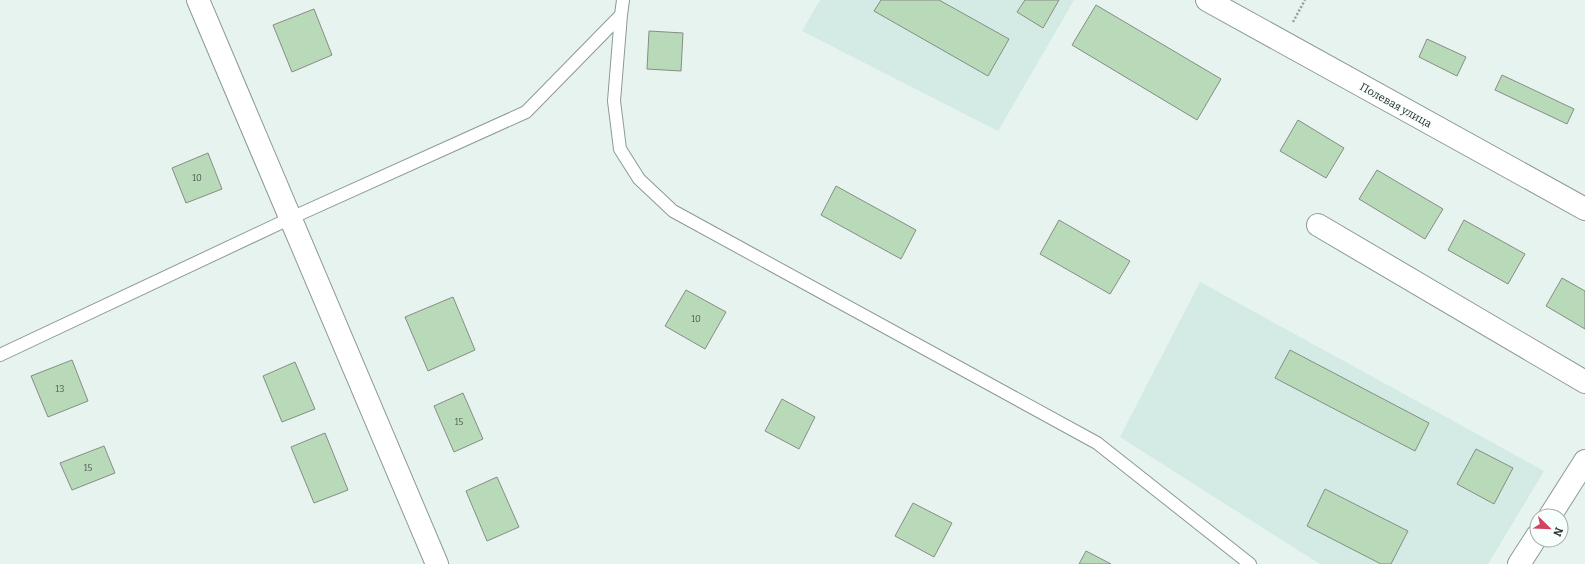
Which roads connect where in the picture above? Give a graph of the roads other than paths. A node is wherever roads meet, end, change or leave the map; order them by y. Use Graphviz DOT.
graph roads {
  1 [pos="198,0"];
  2 [pos="623,0"];
  3 [pos="1207,0"];
  4 [pos="621,15"];
  5 [pos="1585,209"];
  6 [pos="291,218"];
  7 [pos="1318,225"];
  8 [pos="0,355"];
  9 [pos="1585,382"];
  10 [pos="1585,461"];
  11 [pos="1555,508"];
  12 [pos="1529,548"];
  13 [pos="437,564"];
  14 [pos="1250,564"];
  15 [pos="1519,564"];
  1 -- 6 [label="street"];
  2 -- 4 [label="lane"];
  3 -- 5 [label="street, Полевая улица"];
  4 -- 6 [label="lane"];
  4 -- 14 [label="lane"];
  6 -- 8 [label="lane"];
  6 -- 13 [label="street"];
  7 -- 9 [label="street"];
  10 -- 11 [label="street"];
  12 -- 15 [label="street"];
}
